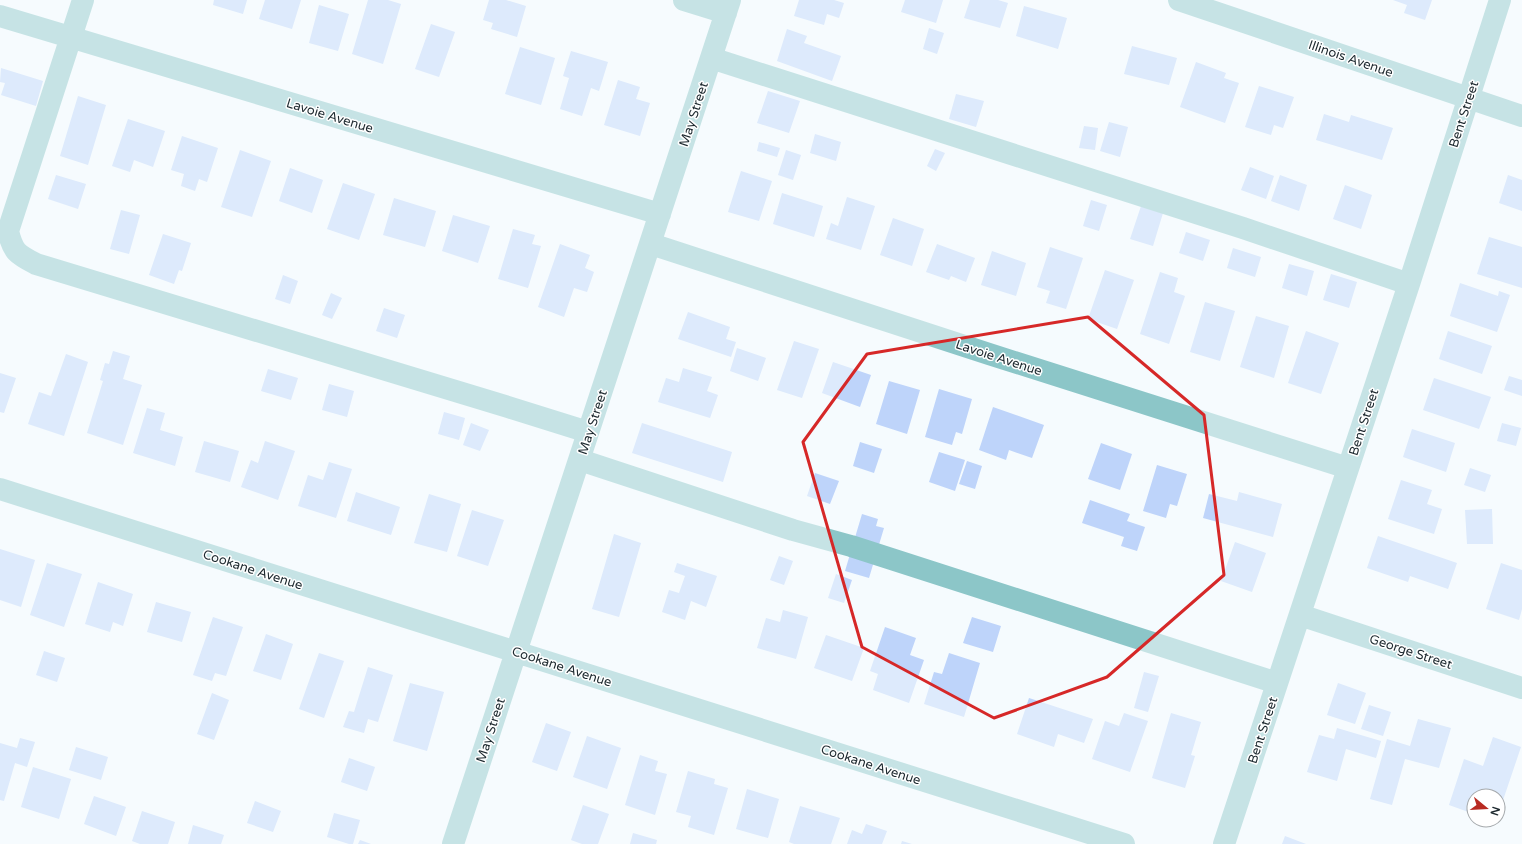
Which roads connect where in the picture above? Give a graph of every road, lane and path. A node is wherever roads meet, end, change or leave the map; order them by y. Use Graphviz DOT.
graph roads {
  1 [pos="83,0"];
  2 [pos="684,0"];
  3 [pos="1179,0"];
  4 [pos="1500,0"];
  5 [pos="728,6"];
  6 [pos="0,16"];
  7 [pos="71,37"];
  8 [pos="711,58"];
  9 [pos="1469,98"];
  10 [pos="1522,116"];
  11 [pos="660,214"];
  12 [pos="650,244"];
  13 [pos="1409,284"];
  14 [pos="588,432"];
  15 [pos="580,460"];
  16 [pos="1348,468"];
  17 [pos="0,489"];
  18 [pos="1300,615"];
  19 [pos="515,651"];
  20 [pos="1277,683"];
  21 [pos="1522,688"];
  22 [pos="453,844"];
  23 [pos="1124,844"];
  24 [pos="1224,844"];
  1 -- 7 [label="street"];
  2 -- 5 [label="street"];
  3 -- 9 [label="street, Illinois Avenue"];
  4 -- 9 [label="street, Bent Street"];
  5 -- 8 [label="street, May Street"];
  6 -- 7 [label="street, Lavoie Avenue"];
  7 -- 11 [label="street, Lavoie Avenue"];
  7 -- 14 [label="street"];
  8 -- 11 [label="street, May Street"];
  8 -- 13 [label="street"];
  9 -- 10 [label="street, Illinois Avenue"];
  9 -- 13 [label="street, Bent Street"];
  11 -- 12 [label="street, May Street"];
  12 -- 14 [label="street, May Street"];
  12 -- 16 [label="street, Lavoie Avenue"];
  13 -- 16 [label="street, Bent Street"];
  14 -- 15 [label="street, May Street"];
  15 -- 19 [label="street, May Street"];
  15 -- 20 [label="street"];
  16 -- 18 [label="street, Bent Street"];
  17 -- 19 [label="street, Cookane Avenue"];
  18 -- 20 [label="street, Bent Street"];
  18 -- 21 [label="street, George Street"];
  19 -- 22 [label="street, May Street"];
  19 -- 23 [label="street, Cookane Avenue"];
  20 -- 24 [label="street, Bent Street"];
}
